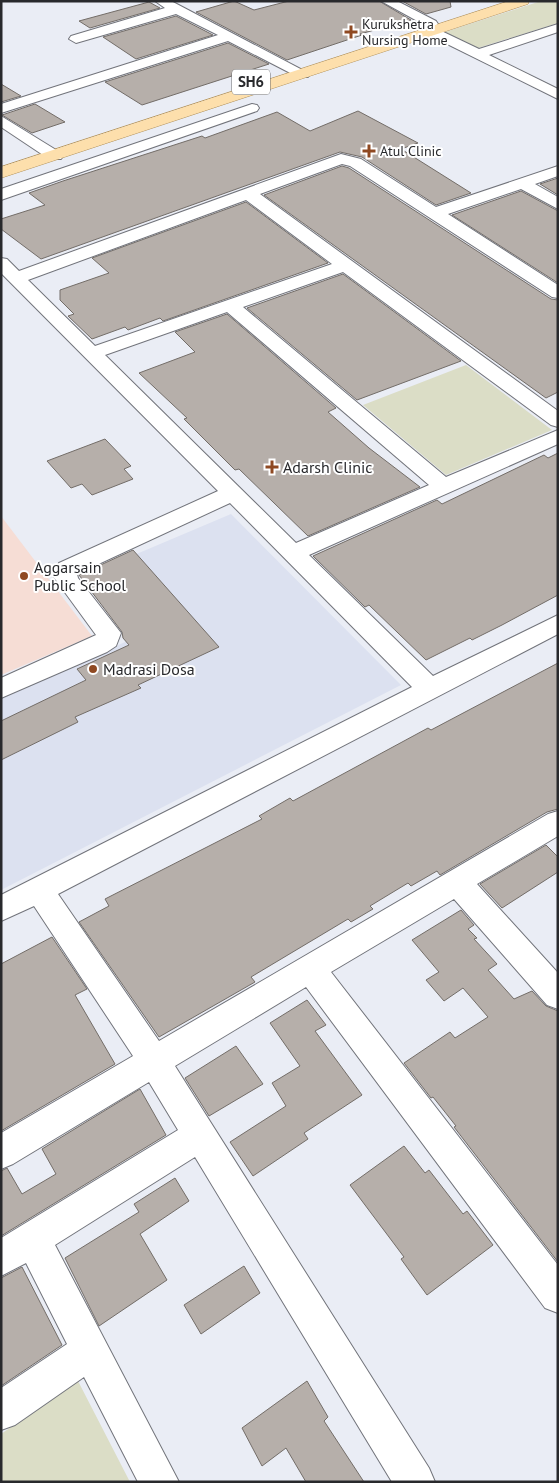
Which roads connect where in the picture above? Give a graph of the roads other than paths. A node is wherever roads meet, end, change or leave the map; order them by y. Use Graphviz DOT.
graph roads {
  1 [pos="161,1"];
  2 [pos="387,1"];
  3 [pos="500,1"];
  4 [pos="523,1"];
  5 [pos="177,9"];
  6 [pos="432,28"];
  7 [pos="558,28"];
  8 [pos="230,36"];
  9 [pos="76,39"];
  10 [pos="478,54"];
  11 [pos="298,71"];
  12 [pos="549,76"];
  13 [pos="532,82"];
  14 [pos="558,95"];
  15 [pos="252,108"];
  16 [pos="1,109"];
  17 [pos="1,120"];
  18 [pos="51,153"];
  19 [pos="1,164"];
  20 [pos="558,171"];
  21 [pos="1,174"];
  22 [pos="522,184"];
  23 [pos="247,192"];
  24 [pos="1,194"];
  25 [pos="558,204"];
  26 [pos="436,213"];
  27 [pos="1,263"];
  28 [pos="346,265"];
  29 [pos="16,278"];
  30 [pos="558,293"];
  31 [pos="230,305"];
  32 [pos="92,353"];
  33 [pos="558,421"];
  34 [pos="558,436"];
  35 [pos="443,486"];
  36 [pos="233,493"];
  37 [pos="293,553"];
  38 [pos="558,623"];
  39 [pos="430,688"];
  40 [pos="1,689"];
  41 [pos="556,825"];
  42 [pos="457,882"];
  43 [pos="39,890"];
  44 [pos="1,909"];
  45 [pos="310,968"];
  46 [pos="558,994"];
  47 [pos="154,1061"];
  48 [pos="200,1136"];
  49 [pos="1,1152"];
  50 [pos="33,1239"];
  51 [pos="1,1258"];
  52 [pos="558,1295"];
  53 [pos="91,1350"];
  54 [pos="1,1410"];
  55 [pos="159,1482"];
  56 [pos="415,1482"];
  1 -- 5 [label="street"];
  2 -- 6 [label="street"];
  3 -- 6 [label="main road, SH6"];
  4 -- 6 [label="main road, SH6"];
  5 -- 8 [label="street"];
  5 -- 9 [label="street"];
  6 -- 10 [label="street"];
  6 -- 11 [label="main road, SH6"];
  7 -- 10 [label="street"];
  8 -- 11 [label="street"];
  8 -- 16 [label="street"];
  10 -- 13 [label="street"];
  11 -- 18 [label="main road, SH6"];
  12 -- 13 [label="street"];
  13 -- 14 [label="street"];
  15 -- 24 [label="street"];
  17 -- 18 [label="street"];
  18 -- 19 [label="main road, SH6"];
  18 -- 21 [label="main road, SH6"];
  20 -- 22 [label="street"];
  22 -- 25 [label="street"];
  22 -- 26 [label="street"];
  23 -- 26 [label="street"];
  23 -- 28 [label="street"];
  23 -- 29 [label="street"];
  26 -- 30 [label="street"];
  27 -- 29 [label="street"];
  28 -- 31 [label="street"];
  28 -- 33 [label="street"];
  29 -- 32 [label="street"];
  31 -- 32 [label="street"];
  31 -- 35 [label="street"];
  32 -- 36 [label="street"];
  34 -- 35 [label="street"];
  35 -- 37 [label="street"];
  36 -- 37 [label="street"];
  36 -- 40 [label="street"];
  37 -- 39 [label="street"];
  38 -- 39 [label="street"];
  39 -- 43 [label="street"];
  41 -- 42 [label="street"];
  42 -- 45 [label="street"];
  42 -- 46 [label="street"];
  43 -- 44 [label="street"];
  43 -- 47 [label="street"];
  45 -- 47 [label="street"];
  45 -- 52 [label="street"];
  47 -- 48 [label="street"];
  47 -- 49 [label="street"];
  48 -- 50 [label="street"];
  48 -- 56 [label="street"];
  50 -- 51 [label="street"];
  50 -- 53 [label="street"];
  53 -- 54 [label="street"];
  53 -- 55 [label="street"];
}
